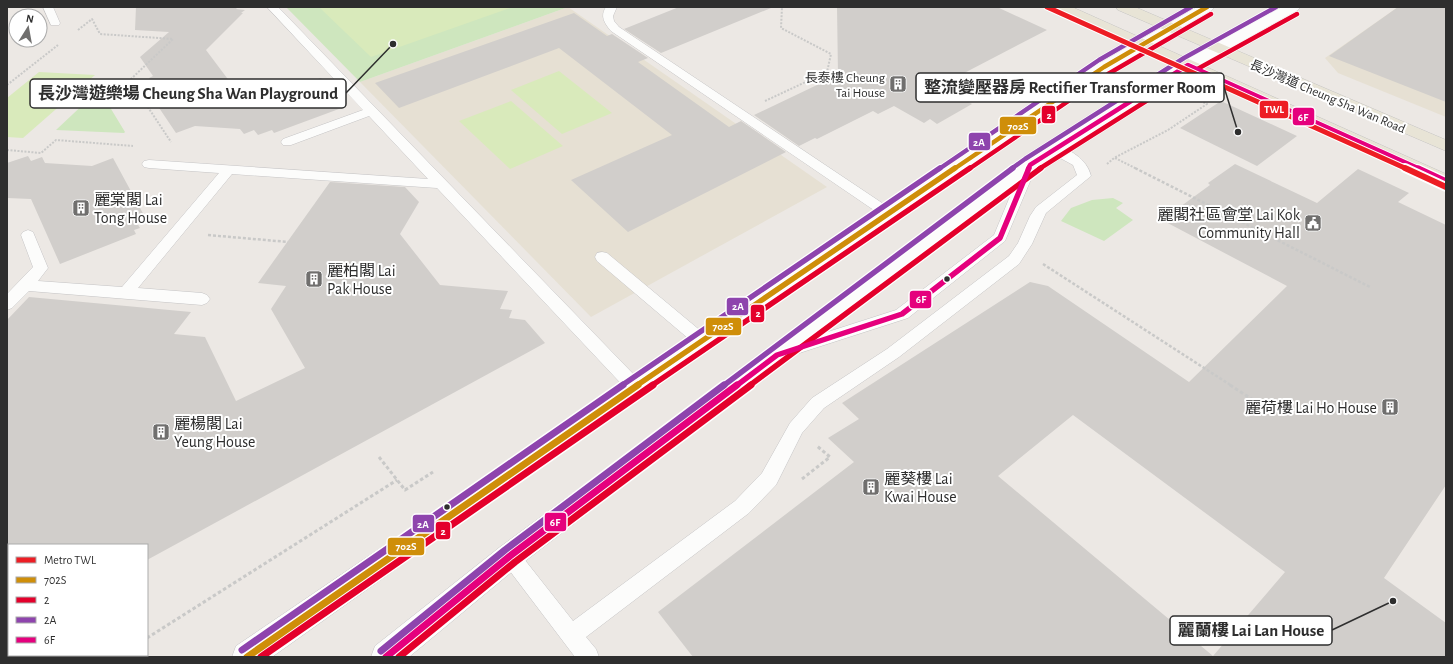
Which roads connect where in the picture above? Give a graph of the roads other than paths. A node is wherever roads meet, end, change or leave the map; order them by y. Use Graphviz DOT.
graph roads {
  1 [pos="48,7"];
  2 [pos="272,7"];
  3 [pos="612,7"];
  4 [pos="1060,7"];
  5 [pos="1123,7"];
  6 [pos="1207,7"];
  7 [pos="1293,7"];
  8 [pos="55,23"];
  9 [pos="1171,27"];
  10 [pos="1141,45"];
  11 [pos="1219,49"];
  12 [pos="1188,65"];
  13 [pos="371,111"];
  14 [pos="287,142"];
  15 [pos="1446,146"];
  16 [pos="1054,149"];
  17 [pos="149,164"];
  18 [pos="1030,165"];
  19 [pos="228,170"];
  20 [pos="1446,181"];
  21 [pos="440,184"];
  22 [pos="889,214"];
  23 [pos="28,235"];
  24 [pos="602,257"];
  25 [pos="26,285"];
  26 [pos="126,293"];
  27 [pos="202,299"];
  28 [pos="7,304"];
  29 [pos="702,341"];
  30 [pos="777,355"];
  31 [pos="635,387"];
  32 [pos="510,556"];
  33 [pos="572,636"];
  34 [pos="247,657"];
  35 [pos="386,657"];
  36 [pos="588,657"];
  1 -- 8 [label="lane"];
  2 -- 13 [label="lane"];
  3 -- 22 [label="lane"];
  4 -- 10 [label="main road, 長沙灣道 Cheung Sha Wan Road"];
  5 -- 9 [label="main road, 長沙灣道 Cheung Sha Wan Road"];
  6 -- 9 [label="main road"];
  7 -- 11 [label="main road"];
  9 -- 10 [label="main road"];
  9 -- 11 [label="main road, 長沙灣道 Cheung Sha Wan Road"];
  10 -- 12 [label="main road, 長沙灣道 Cheung Sha Wan Road"];
  10 -- 22 [label="main road"];
  11 -- 12 [label="main road"];
  11 -- 15 [label="main road, 長沙灣道 Cheung Sha Wan Road"];
  12 -- 16 [label="main road"];
  12 -- 20 [label="main road, 長沙灣道 Cheung Sha Wan Road"];
  13 -- 14 [label="lane"];
  13 -- 21 [label="lane"];
  16 -- 18 [label="main road"];
  16 -- 33 [label="lane"];
  17 -- 19 [label="lane"];
  18 -- 30 [label="main road"];
  18 -- 30 [label="lane"];
  19 -- 21 [label="lane"];
  19 -- 26 [label="lane"];
  21 -- 31 [label="lane"];
  22 -- 29 [label="main road"];
  23 -- 25 [label="lane"];
  24 -- 29 [label="lane"];
  25 -- 26 [label="lane"];
  25 -- 28 [label="lane"];
  26 -- 27 [label="lane"];
  29 -- 31 [label="main road"];
  30 -- 32 [label="main road"];
  31 -- 34 [label="main road"];
  32 -- 33 [label="lane"];
  32 -- 35 [label="main road"];
  33 -- 36 [label="lane"];
}
